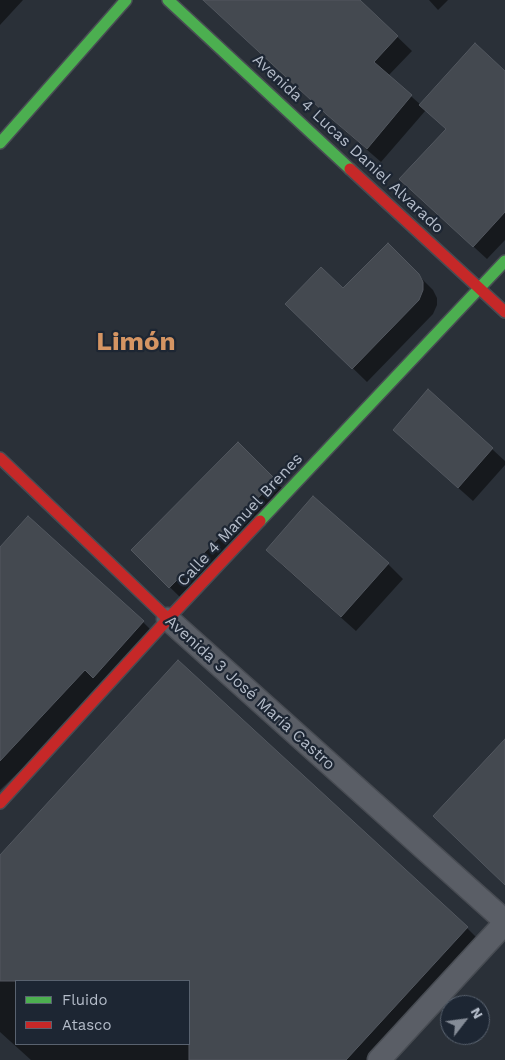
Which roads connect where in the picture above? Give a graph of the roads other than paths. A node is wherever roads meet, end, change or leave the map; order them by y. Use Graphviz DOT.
graph roads {
  1 [pos="126,0"];
  2 [pos="168,0"];
  3 [pos="0,143"];
  4 [pos="505,260"];
  5 [pos="480,288"];
  6 [pos="505,312"];
  7 [pos="0,458"];
  8 [pos="168,619"];
  9 [pos="0,803"];
  10 [pos="505,922"];
  11 [pos="379,1060"];
  1 -- 3 [label="main road"];
  2 -- 5 [label="main road, Avenida 4 Lucas Daniel Alvarado"];
  4 -- 5 [label="main road, Calle 4 Manuel Brenes"];
  5 -- 6 [label="main road, Avenida 4 Lucas Daniel Alvarado"];
  5 -- 8 [label="main road, Calle 4 Manuel Brenes"];
  7 -- 8 [label="main road, Avenida 3 José María Castro"];
  8 -- 9 [label="main road, Calle 4 Manuel Brenes"];
  8 -- 10 [label="street, Avenida 3 José María Castro"];
  10 -- 11 [label="street"];
}
